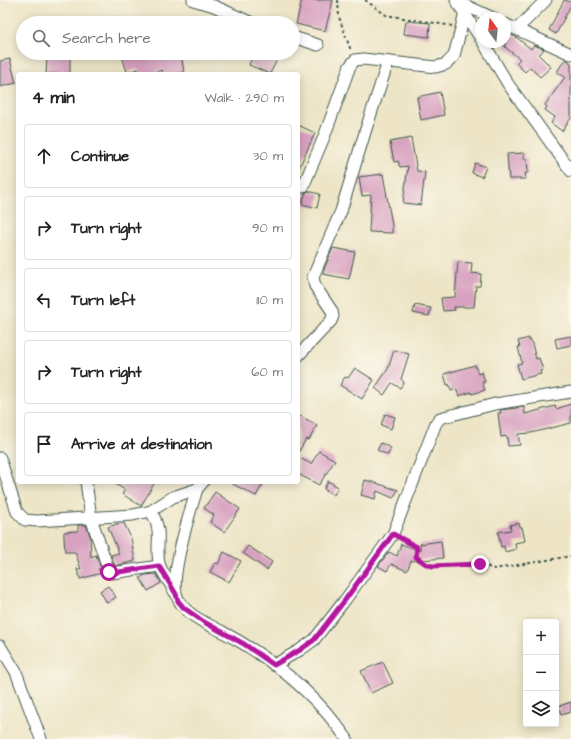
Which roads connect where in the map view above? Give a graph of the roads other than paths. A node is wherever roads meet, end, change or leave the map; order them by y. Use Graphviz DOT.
graph roads {
  1 [pos="193,0"];
  2 [pos="546,0"];
  3 [pos="457,1"];
  4 [pos="480,12"];
  5 [pos="465,13"];
  6 [pos="236,16"];
  7 [pos="511,26"];
  8 [pos="475,29"];
  9 [pos="517,29"];
  10 [pos="300,39"];
  11 [pos="318,44"];
  12 [pos="487,48"];
  13 [pos="571,54"];
  14 [pos="388,62"];
  15 [pos="571,171"];
  16 [pos="303,186"];
  17 [pos="300,354"];
  18 [pos="571,392"];
  19 [pos="0,458"];
  20 [pos="86,484"];
  21 [pos="200,485"];
  22 [pos="151,511"];
  23 [pos="91,518"];
  24 [pos="159,566"];
  25 [pos="176,594"];
  26 [pos="0,646"];
  27 [pos="274,665"];
  28 [pos="40,739"];
  29 [pos="347,739"];
  1 -- 6 [label="street"];
  2 -- 9 [label="street"];
  3 -- 4 [label="street"];
  3 -- 5 [label="street"];
  5 -- 8 [label="street"];
  5 -- 14 [label="street"];
  7 -- 9 [label="street"];
  9 -- 13 [label="street"];
  10 -- 11 [label="street"];
  12 -- 15 [label="street"];
  14 -- 16 [label="street"];
  14 -- 17 [label="street"];
  18 -- 27 [label="street"];
  19 -- 23 [label="street"];
  20 -- 23 [label="street"];
  21 -- 22 [label="street"];
  21 -- 25 [label="street"];
  22 -- 23 [label="street"];
  22 -- 24 [label="street"];
  23 -- 24 [label="street"];
  24 -- 25 [label="street"];
  25 -- 27 [label="street"];
  26 -- 28 [label="street"];
  27 -- 29 [label="street"];
}
